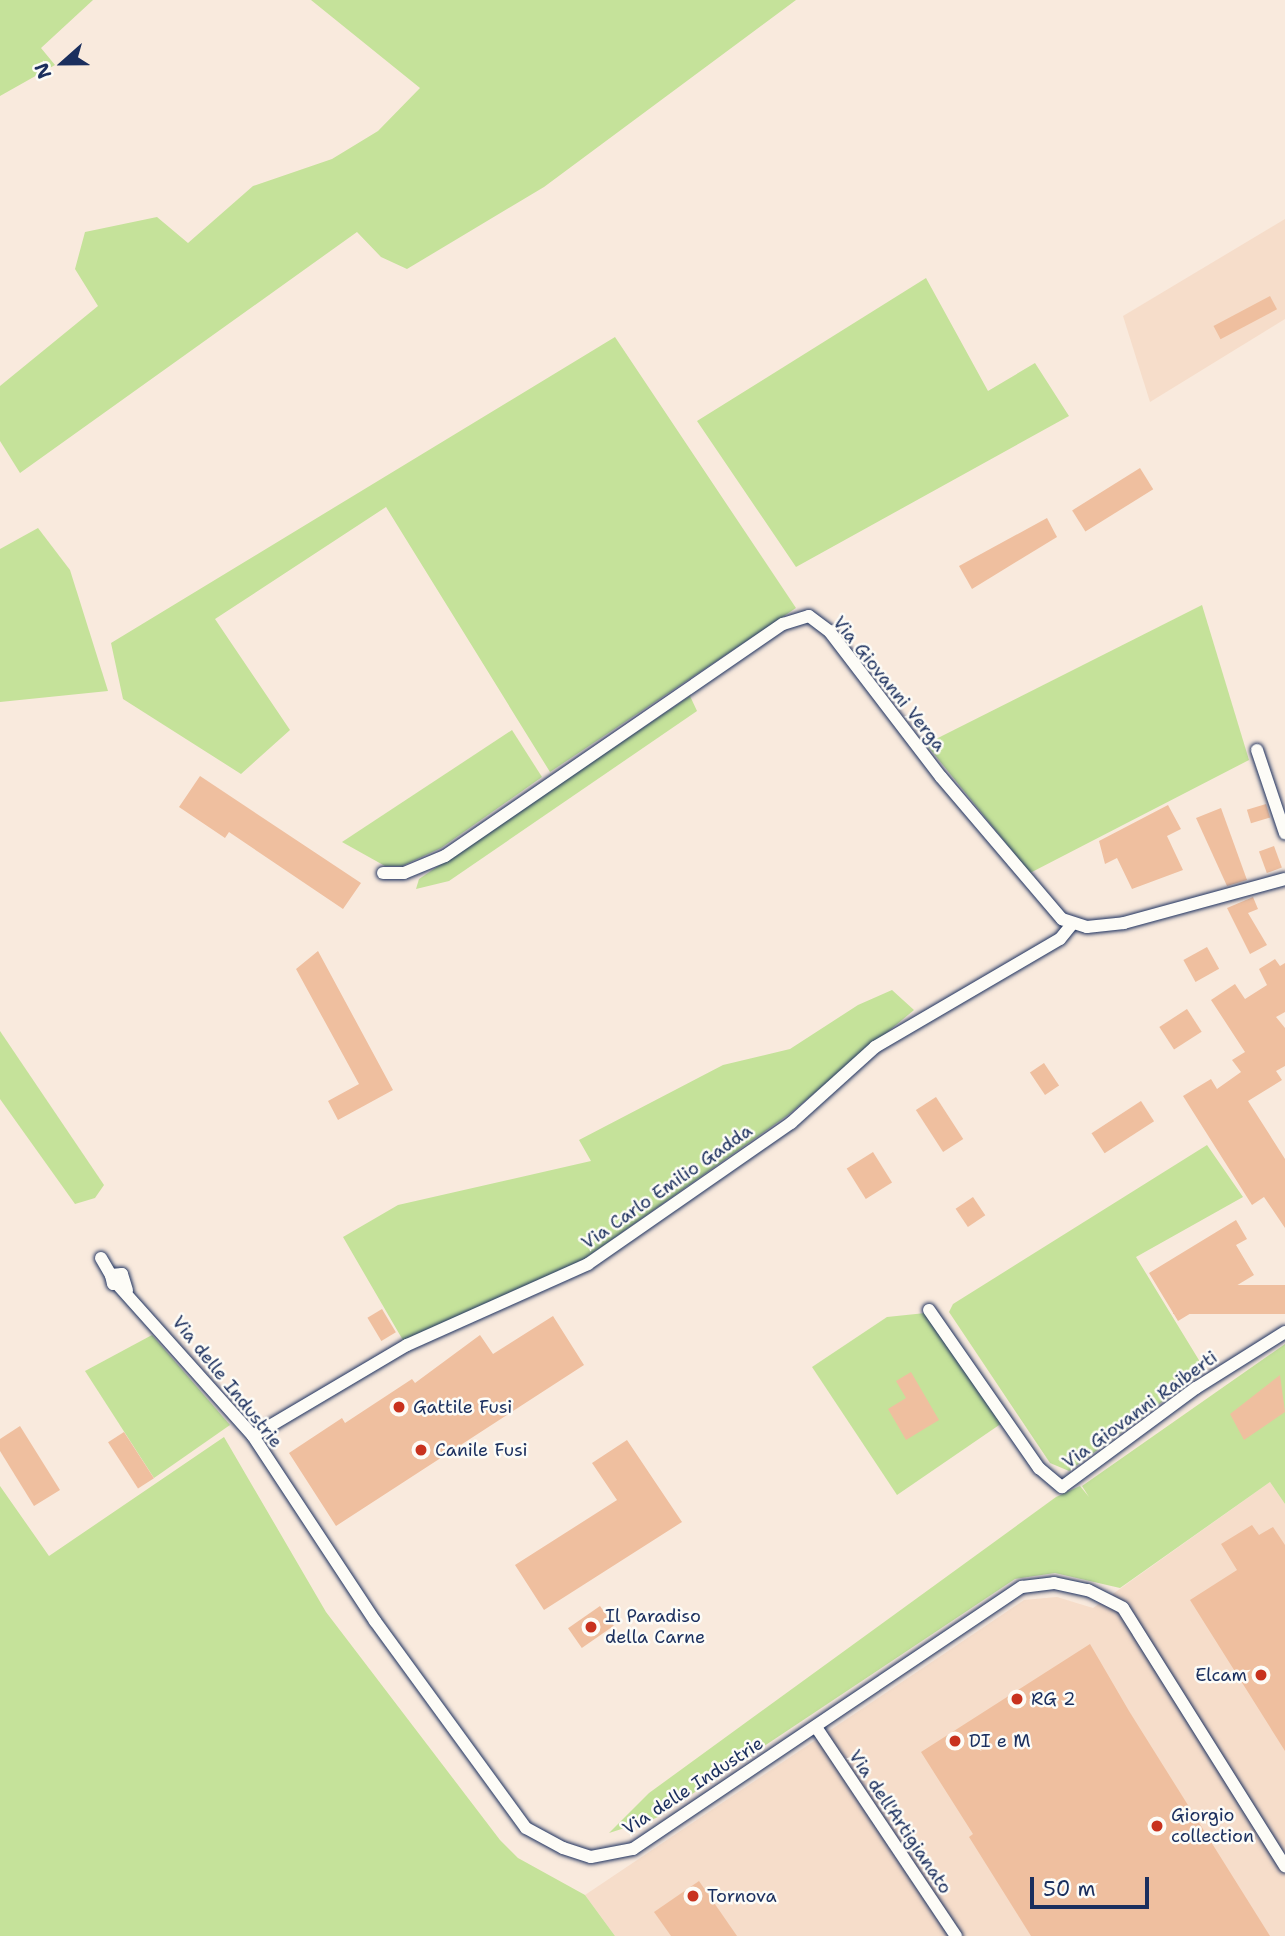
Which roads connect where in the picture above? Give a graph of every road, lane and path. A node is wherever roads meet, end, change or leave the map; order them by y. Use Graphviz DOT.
graph roads {
  1 [pos="1257,750"];
  2 [pos="1285,833"];
  3 [pos="383,873"];
  4 [pos="1285,879"];
  5 [pos="1072,924"];
  6 [pos="112,1273"];
  7 [pos="929,1310"];
  8 [pos="1285,1332"];
  9 [pos="253,1436"];
  10 [pos="816,1727"];
  11 [pos="1285,1866"];
  12 [pos="956,1936"];
  1 -- 2 [label="street"];
  3 -- 5 [label="street, Via Giovanni Verga"];
  4 -- 5 [label="street"];
  5 -- 9 [label="street, Via Carlo Emilio Gadda"];
  6 -- 9 [label="street, Via delle Industrie"];
  7 -- 8 [label="street, Via Giovanni Raiberti"];
  9 -- 10 [label="street, Via delle Industrie"];
  10 -- 11 [label="street, Via delle Industrie"];
  10 -- 12 [label="street, Via dell'Artigianato"];
}
